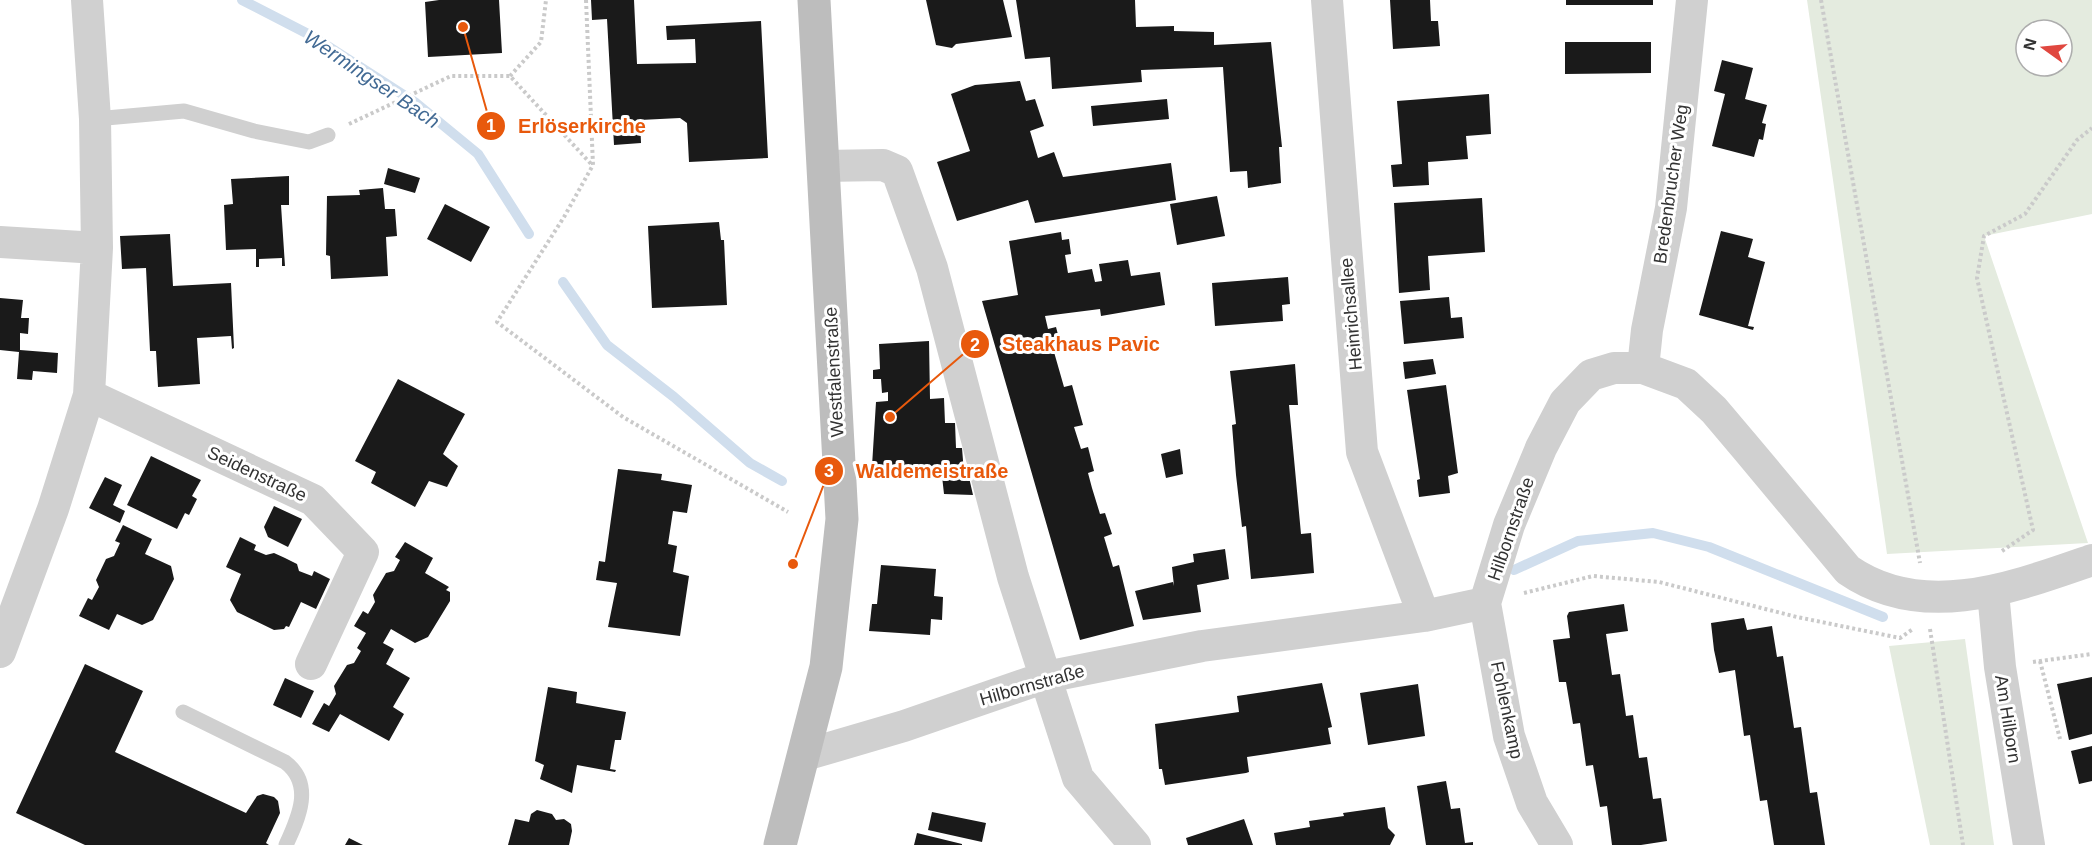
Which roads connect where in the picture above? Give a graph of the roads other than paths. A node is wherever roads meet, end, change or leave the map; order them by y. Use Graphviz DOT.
graph roads {
  1 [pos="87,0"];
  2 [pos="814,0"];
  3 [pos="1326,0"];
  4 [pos="1692,0"];
  5 [pos="95,119"];
  6 [pos="328,135"];
  7 [pos="823,166"];
  8 [pos="0,242"];
  9 [pos="98,248"];
  10 [pos="1643,368"];
  11 [pos="89,395"];
  12 [pos="2092,560"];
  13 [pos="1993,592"];
  14 [pos="1485,603"];
  15 [pos="1424,616"];
  16 [pos="0,652"];
  17 [pos="311,664"];
  18 [pos="1046,677"];
  19 [pos="183,712"];
  20 [pos="805,755"];
  21 [pos="286,845"];
  22 [pos="780,845"];
  23 [pos="1135,845"];
  24 [pos="1557,845"];
  25 [pos="2029,845"];
  1 -- 5 [label="street"];
  2 -- 7 [label="main road, Westfalenstraße"];
  3 -- 15 [label="street, Heinrichsallee"];
  4 -- 10 [label="street, Bredenbrucher Weg"];
  5 -- 6 [label="lane"];
  5 -- 9 [label="street"];
  7 -- 18 [label="street"];
  7 -- 20 [label="main road, Westfalenstraße"];
  8 -- 9 [label="street"];
  9 -- 11 [label="street"];
  10 -- 13 [label="street, Hilbornstraße"];
  10 -- 14 [label="street, Hilbornstraße"];
  11 -- 16 [label="street"];
  11 -- 17 [label="street, Seidenstraße"];
  12 -- 13 [label="street, Hilbornstraße"];
  13 -- 25 [label="street, Am Hilborn"];
  14 -- 15 [label="street, Hilbornstraße"];
  14 -- 24 [label="street, Fohlenkamp"];
  15 -- 18 [label="street, Hilbornstraße"];
  18 -- 20 [label="street, Hilbornstraße"];
  18 -- 23 [label="street"];
  19 -- 21 [label="lane"];
  20 -- 22 [label="main road, Westfalenstraße"];
}
